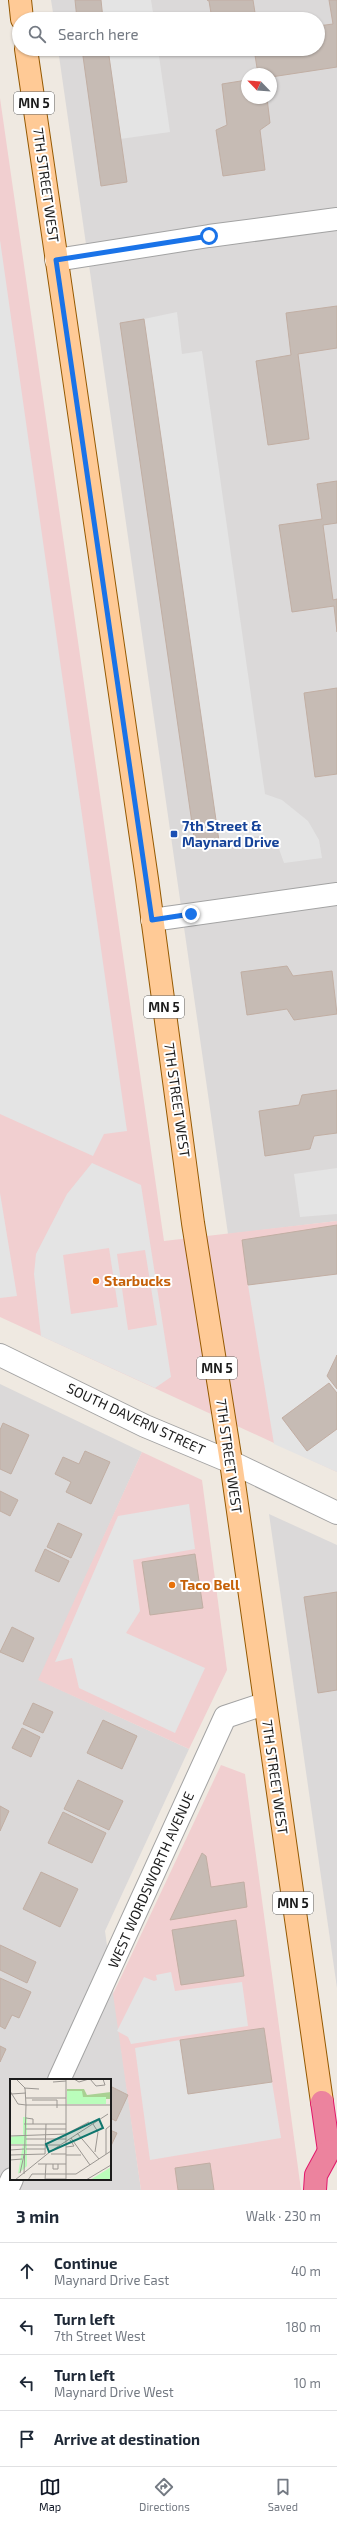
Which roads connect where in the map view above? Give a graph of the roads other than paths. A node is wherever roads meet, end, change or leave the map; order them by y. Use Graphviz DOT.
graph roads {
  1 [pos="20,0"];
  2 [pos="21,12"];
  3 [pos="27,56"];
  4 [pos="337,219"];
  5 [pos="56,260"];
  6 [pos="337,894"];
  7 [pos="152,920"];
  8 [pos="0,1355"];
  9 [pos="231,1462"];
  10 [pos="337,1513"];
  11 [pos="264,1704"];
  12 [pos="59,2079"];
  13 [pos="322,2102"];
  14 [pos="333,2152"];
  15 [pos="12,2180"];
  16 [pos="7,2190"];
  17 [pos="315,2190"];
  1 -- 2 [label="main road"];
  3 -- 5 [label="main road, 7TH STREET WEST / MN 5"];
  4 -- 5 [label="street"];
  5 -- 7 [label="main road, 7TH STREET WEST / MN 5"];
  6 -- 7 [label="street"];
  7 -- 9 [label="main road, 7TH STREET WEST / MN 5"];
  8 -- 9 [label="street, SOUTH DAVERN STREET"];
  9 -- 10 [label="street, SOUTH DAVERN STREET"];
  9 -- 11 [label="main road, 7TH STREET WEST / MN 5"];
  11 -- 12 [label="street, WEST WORDSWORTH AVENUE"];
  11 -- 13 [label="main road, 7TH STREET WEST / MN 5"];
  13 -- 14 [label="highway, 7TH STREET WEST / MN 5"];
  14 -- 17 [label="highway, MN 5"];
  15 -- 16 [label="street"];
}
